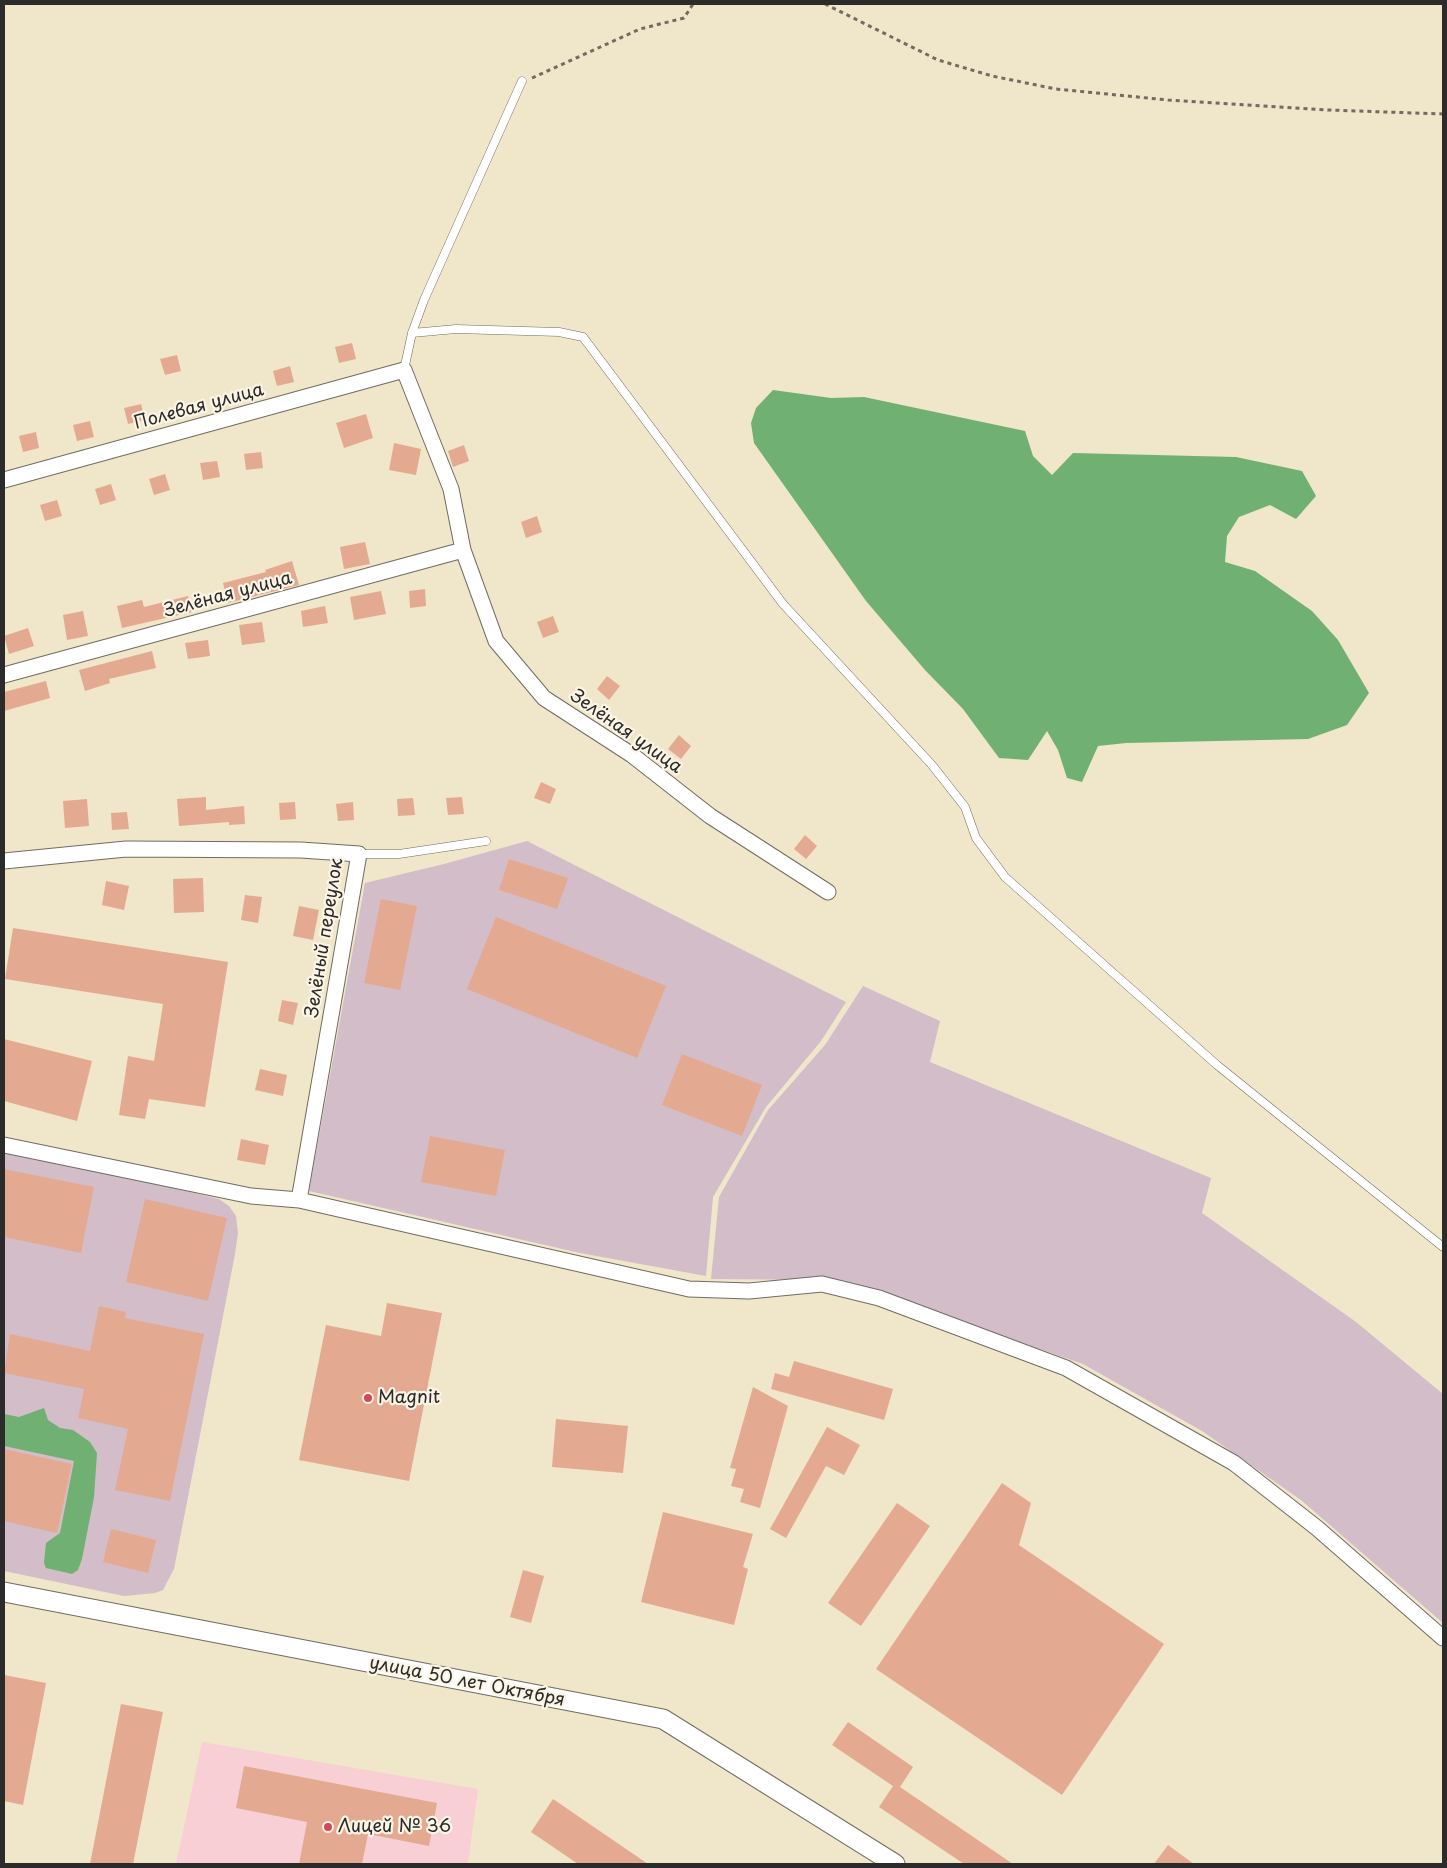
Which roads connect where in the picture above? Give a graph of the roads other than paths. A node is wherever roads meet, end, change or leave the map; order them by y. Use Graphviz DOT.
graph roads {
  1 [pos="522,81"];
  2 [pos="412,333"];
  3 [pos="404,370"];
  4 [pos="4,480"];
  5 [pos="463,550"];
  6 [pos="4,676"];
  7 [pos="486,841"];
  8 [pos="359,854"];
  9 [pos="4,861"];
  10 [pos="828,892"];
  11 [pos="4,1145"];
  12 [pos="299,1200"];
  13 [pos="1443,1247"];
  14 [pos="4,1592"];
  15 [pos="1443,1638"];
  16 [pos="895,1864"];
  1 -- 2 [label="lane"];
  2 -- 3 [label="lane"];
  2 -- 13 [label="lane"];
  3 -- 4 [label="street, Полевая улица"];
  3 -- 5 [label="street, Зелёная улица"];
  5 -- 6 [label="street, Зелёная улица"];
  5 -- 10 [label="street, Зелёная улица"];
  7 -- 8 [label="lane"];
  8 -- 9 [label="street, Зелёный переулок"];
  8 -- 12 [label="street, Зелёный переулок"];
  11 -- 12 [label="street"];
  12 -- 15 [label="street"];
  14 -- 16 [label="street, улица 50 лет Октября"];
}
